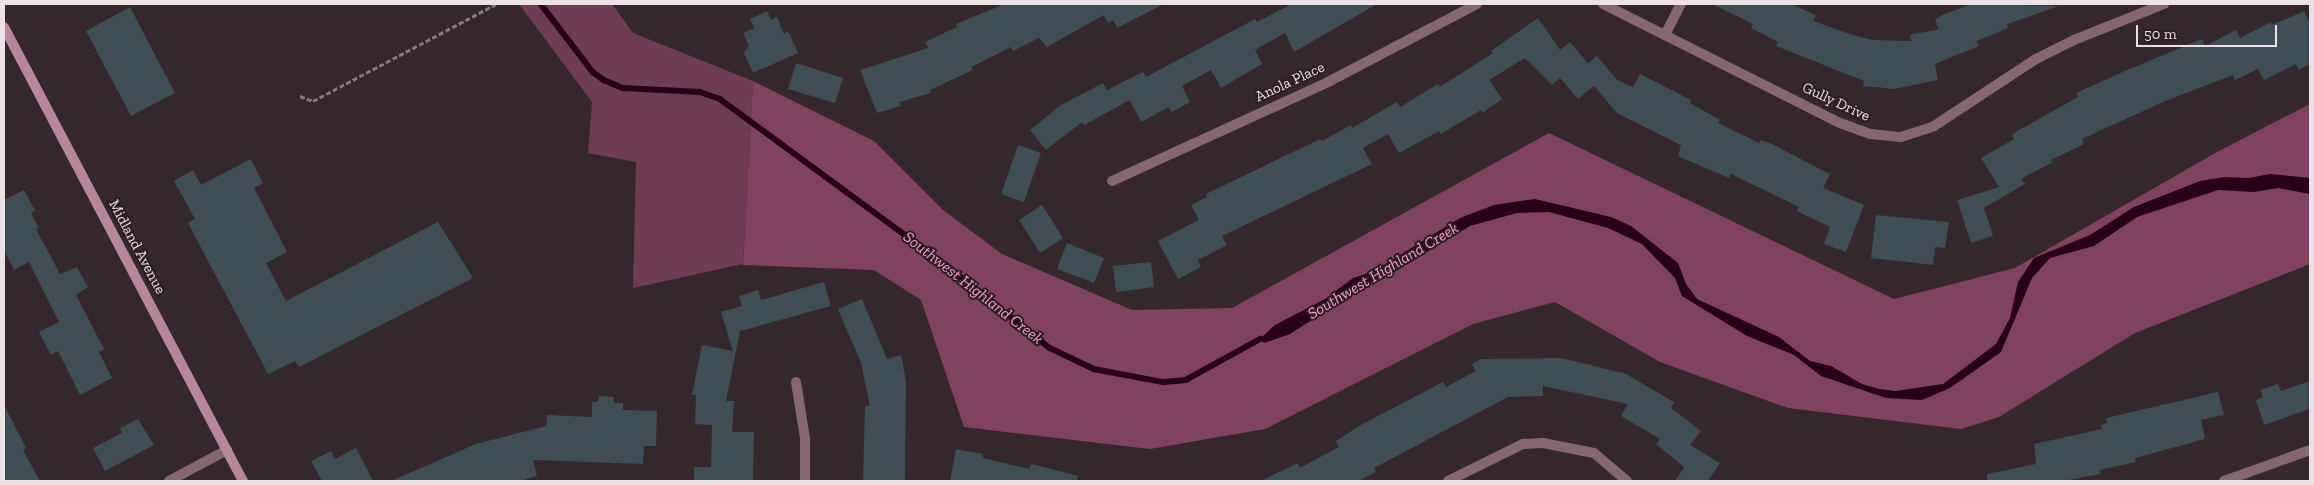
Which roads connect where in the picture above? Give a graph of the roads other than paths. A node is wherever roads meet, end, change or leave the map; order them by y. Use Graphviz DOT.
graph roads {
  1 [pos="1477,4"];
  2 [pos="1603,4"];
  3 [pos="1680,4"];
  4 [pos="2164,4"];
  5 [pos="4,27"];
  6 [pos="1666,35"];
  7 [pos="1112,181"];
  8 [pos="796,382"];
  9 [pos="227,450"];
  10 [pos="2310,450"];
  11 [pos="169,481"];
  12 [pos="243,481"];
  13 [pos="805,481"];
  14 [pos="1448,481"];
  15 [pos="1627,481"];
  16 [pos="2224,481"];
  1 -- 7 [label="street, Anola Place"];
  2 -- 6 [label="street, Gully Drive"];
  3 -- 6 [label="street"];
  4 -- 6 [label="street, Gully Drive"];
  5 -- 9 [label="main road, Midland Avenue"];
  8 -- 13 [label="street"];
  9 -- 11 [label="street"];
  9 -- 12 [label="main road, Midland Avenue"];
  10 -- 16 [label="street"];
  14 -- 15 [label="street"];
}
